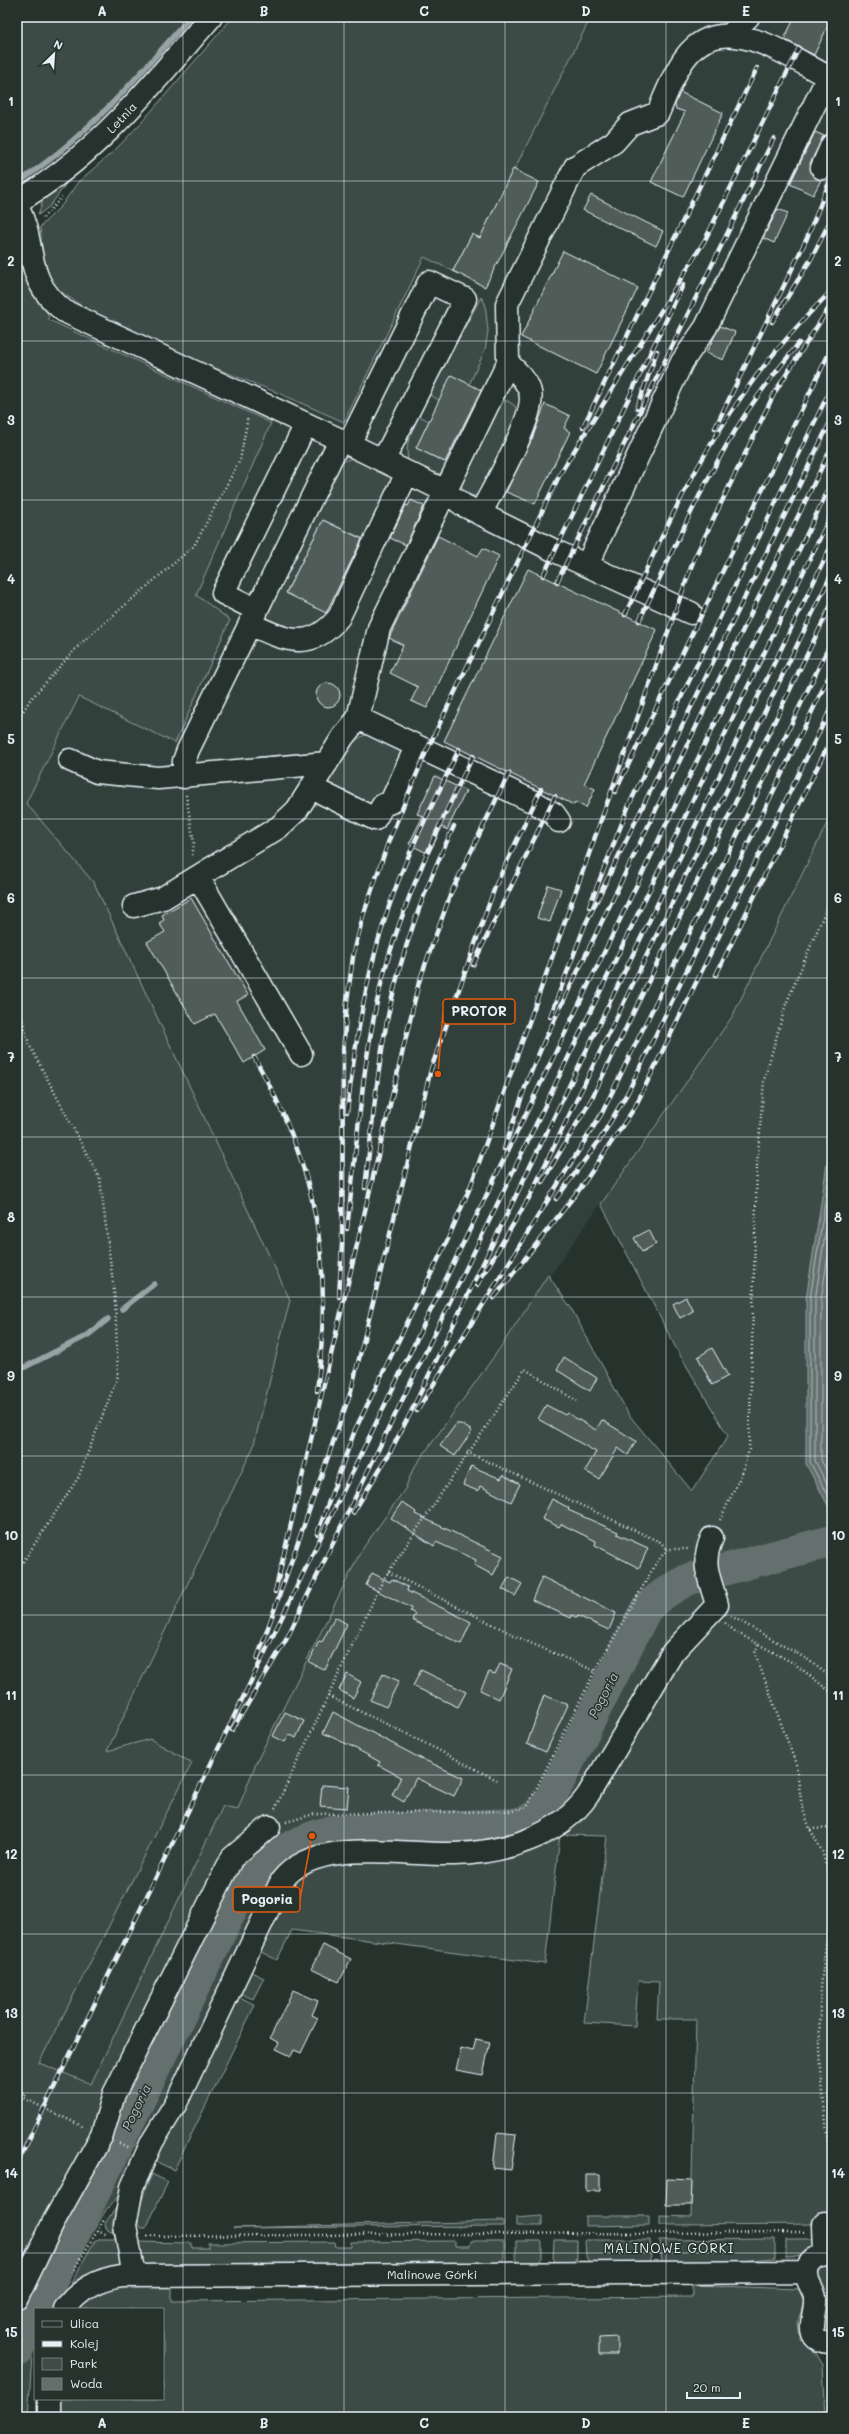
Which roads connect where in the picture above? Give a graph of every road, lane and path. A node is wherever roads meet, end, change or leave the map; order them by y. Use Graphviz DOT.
graph roads {
  1 [pos="211,17"];
  2 [pos="748,17"];
  3 [pos="730,35"];
  4 [pos="830,78"];
  5 [pos="832,145"];
  6 [pos="822,168"];
  7 [pos="17,202"];
  8 [pos="17,206"];
  9 [pos="508,363"];
  10 [pos="252,398"];
  11 [pos="306,424"];
  12 [pos="345,442"];
  13 [pos="383,461"];
  14 [pos="407,473"];
  15 [pos="445,491"];
  16 [pos="480,514"];
  17 [pos="586,565"];
  18 [pos="691,613"];
  19 [pos="254,617"];
  20 [pos="358,718"];
  21 [pos="17,721"];
  22 [pos="416,747"];
  23 [pos="70,760"];
  24 [pos="327,763"];
  25 [pos="184,777"];
  26 [pos="312,788"];
  27 [pos="559,821"];
  28 [pos="198,877"];
  29 [pos="832,896"];
  30 [pos="134,906"];
  31 [pos="17,1001"];
  32 [pos="301,1054"];
  33 [pos="577,1401"];
  34 [pos="467,1452"];
  35 [pos="712,1538"];
  36 [pos="676,1548"];
  37 [pos="667,1549"];
  38 [pos="17,1571"];
  39 [pos="388,1572"];
  40 [pos="715,1598"];
  41 [pos="758,1644"];
  42 [pos="595,1672"];
  43 [pos="832,1678"];
  44 [pos="832,1693"];
  45 [pos="327,1696"];
  46 [pos="497,1780"];
  47 [pos="269,1827"];
  48 [pos="832,1828"];
  49 [pos="810,1829"];
  50 [pos="832,1886"];
  51 [pos="832,1900"];
  52 [pos="17,2090"];
  53 [pos="57,2114"];
  54 [pos="832,2175"];
  55 [pos="824,2228"];
  56 [pos="97,2232"];
  57 [pos="145,2236"];
  58 [pos="828,2255"];
  59 [pos="807,2272"];
  60 [pos="134,2276"];
  61 [pos="69,2278"];
  62 [pos="17,2298"];
  63 [pos="66,2307"];
  64 [pos="832,2345"];
  65 [pos="49,2400"];
  66 [pos="49,2417"];
  1 -- 7 [label="street, Letnia"];
  2 -- 3 [label="street"];
  3 -- 4 [label="street"];
  3 -- 9 [label="street"];
  4 -- 17 [label="street"];
  5 -- 6 [label="street"];
  8 -- 10 [label="street"];
  9 -- 15 [label="street"];
  9 -- 16 [label="street"];
  10 -- 11 [label="street"];
  10 -- 21 [label="path"];
  11 -- 12 [label="street"];
  11 -- 19 [label="street"];
  12 -- 13 [label="street"];
  12 -- 13 [label="street"];
  12 -- 19 [label="street"];
  13 -- 14 [label="street"];
  14 -- 15 [label="street"];
  14 -- 19 [label="street"];
  15 -- 16 [label="street"];
  15 -- 20 [label="street"];
  16 -- 17 [label="street"];
  17 -- 18 [label="street"];
  19 -- 25 [label="street"];
  20 -- 22 [label="street"];
  20 -- 24 [label="street"];
  22 -- 26 [label="street"];
  22 -- 27 [label="street"];
  23 -- 25 [label="street"];
  24 -- 25 [label="street"];
  24 -- 26 [label="street"];
  25 -- 28 [label="path"];
  26 -- 28 [label="street"];
  28 -- 30 [label="street"];
  28 -- 32 [label="street"];
  29 -- 35 [label="path"];
  31 -- 38 [label="path"];
  33 -- 34 [label="path"];
  34 -- 37 [label="path"];
  34 -- 39 [label="path"];
  35 -- 40 [label="street"];
  36 -- 37 [label="path"];
  37 -- 42 [label="path"];
  39 -- 42 [label="path"];
  39 -- 45 [label="path"];
  40 -- 41 [label="path"];
  40 -- 43 [label="path"];
  40 -- 60 [label="street"];
  41 -- 44 [label="path"];
  41 -- 49 [label="path"];
  42 -- 47 [label="path"];
  45 -- 46 [label="path"];
  45 -- 47 [label="path"];
  47 -- 62 [label="street"];
  48 -- 49 [label="path"];
  49 -- 50 [label="path"];
  51 -- 54 [label="path"];
  52 -- 53 [label="path"];
  55 -- 57 [label="path"];
  55 -- 58 [label="street"];
  56 -- 61 [label="path"];
  58 -- 59 [label="street"];
  59 -- 60 [label="street, Malinowe Górki"];
  59 -- 64 [label="street"];
  60 -- 63 [label="street, Malinowe Górki"];
  65 -- 66 [label="street"];
}
